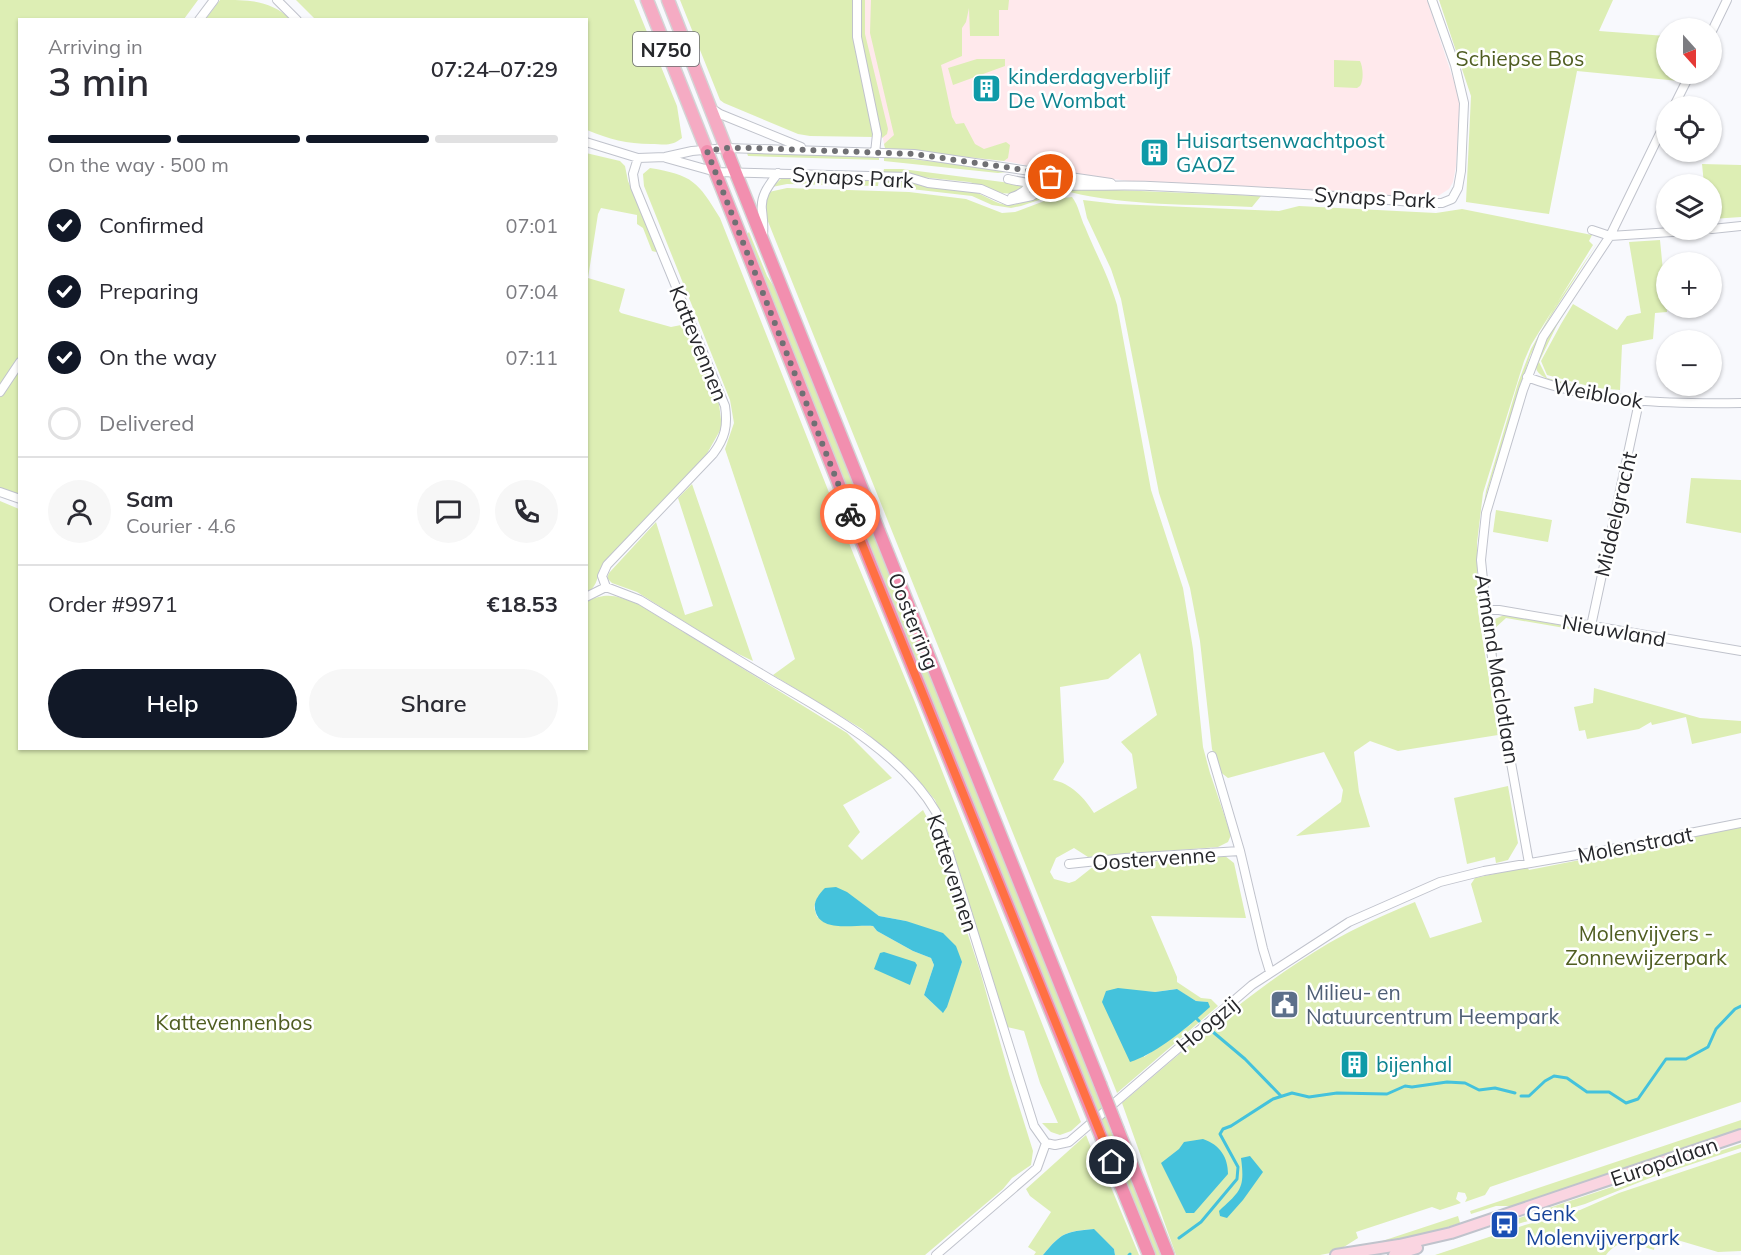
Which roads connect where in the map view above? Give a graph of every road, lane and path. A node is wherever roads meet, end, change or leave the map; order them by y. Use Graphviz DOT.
graph roads {
  1 [pos="214,0"];
  2 [pos="277,0"];
  3 [pos="647,0"];
  4 [pos="668,0"];
  5 [pos="857,0"];
  6 [pos="1432,0"];
  7 [pos="1727,0"];
  8 [pos="200,18"];
  9 [pos="295,18"];
  10 [pos="1718,18"];
  11 [pos="711,108"];
  12 [pos="1656,142"];
  13 [pos="588,143"];
  14 [pos="808,150"];
  15 [pos="707,151"];
  16 [pos="728,152"];
  17 [pos="875,153"];
  18 [pos="665,157"];
  19 [pos="638,158"];
  20 [pos="716,172"];
  21 [pos="1036,172"];
  22 [pos="737,173"];
  23 [pos="778,173"];
  24 [pos="1053,174"];
  25 [pos="1008,179"];
  26 [pos="1032,184"];
  27 [pos="1127,185"];
  28 [pos="1046,186"];
  29 [pos="1002,200"];
  30 [pos="1741,226"];
  31 [pos="1722,228"];
  32 [pos="1592,230"];
  33 [pos="1656,233"];
  34 [pos="763,236"];
  35 [pos="1610,236"];
  36 [pos="18,365"];
  37 [pos="1527,377"];
  38 [pos="0,392"];
  39 [pos="1639,402"];
  40 [pos="1741,404"];
  41 [pos="0,492"];
  42 [pos="18,498"];
  43 [pos="606,587"];
  44 [pos="588,596"];
  45 [pos="1486,610"];
  46 [pos="1591,626"];
  47 [pos="1741,651"];
  48 [pos="1212,756"];
  49 [pos="1741,823"];
  50 [pos="1240,851"];
  51 [pos="1529,863"];
  52 [pos="1069,864"];
  53 [pos="1270,972"];
  54 [pos="1741,1135"];
  55 [pos="1046,1143"];
  56 [pos="1451,1233"];
  57 [pos="936,1255"];
  58 [pos="1147,1255"];
  59 [pos="1168,1255"];
  60 [pos="1336,1255"];
  61 [pos="1394,1255"];
  1 -- 8 [label="street"];
  2 -- 9 [label="street"];
  3 -- 15 [label="main road, Oosterring / N750"];
  4 -- 11 [label="main road, Oosterring / N750"];
  5 -- 17 [label="street, Synaps Park"];
  6 -- 27 [label="street, Synaps Park"];
  7 -- 10 [label="street"];
  11 -- 14 [label="street, Synaps Park"];
  11 -- 16 [label="main road, Oosterring / N750"];
  12 -- 35 [label="street, Armand Maclotlaan"];
  13 -- 19 [label="street"];
  14 -- 16 [label="street, Synaps Park"];
  14 -- 17 [label="street, Synaps Park"];
  15 -- 16 [label="street, Synaps Park"];
  15 -- 18 [label="street"];
  15 -- 20 [label="highway, Oosterring / N750"];
  16 -- 22 [label="highway, Oosterring / N750"];
  17 -- 21 [label="street, Synaps Park"];
  18 -- 19 [label="street"];
  18 -- 20 [label="street"];
  19 -- 43 [label="street, Kattevennen"];
  20 -- 22 [label="street, Synaps Park"];
  20 -- 58 [label="highway, Oosterring / N750, bridge"];
  21 -- 24 [label="street, Synaps Park"];
  21 -- 26 [label="street"];
  22 -- 23 [label="street, Synaps Park"];
  22 -- 34 [label="highway, Oosterring / N750"];
  23 -- 29 [label="street, Synaps Park"];
  23 -- 34 [label="street, Oosterring"];
  24 -- 27 [label="street, Synaps Park"];
  24 -- 28 [label="street"];
  25 -- 26 [label="street"];
  26 -- 28 [label="street"];
  26 -- 29 [label="street"];
  27 -- 28 [label="street, Synaps Park"];
  28 -- 29 [label="street, Synaps Park"];
  30 -- 31 [label="street"];
  32 -- 35 [label="street"];
  33 -- 35 [label="street"];
  34 -- 59 [label="highway, Oosterring / N750, bridge"];
  35 -- 37 [label="street, Armand Maclotlaan"];
  36 -- 38 [label="street"];
  37 -- 39 [label="street, Weiblook"];
  37 -- 45 [label="street, Armand Maclotlaan"];
  39 -- 40 [label="street, Weiblook"];
  39 -- 46 [label="street, Middelgracht"];
  41 -- 42 [label="street"];
  43 -- 44 [label="street"];
  43 -- 55 [label="street, Kattevennen"];
  45 -- 46 [label="street, Nieuwland"];
  45 -- 51 [label="street, Armand Maclotlaan"];
  46 -- 47 [label="street, Nieuwland"];
  48 -- 50 [label="street, Oostervenne"];
  49 -- 51 [label="street, Molenstraat"];
  50 -- 52 [label="street, Oostervenne"];
  50 -- 53 [label="street, Oostervenne"];
  51 -- 53 [label="street, Hoogzij"];
  53 -- 55 [label="street, Hoogzij"];
  54 -- 56 [label="main road, Europalaan"];
  55 -- 57 [label="street"];
  56 -- 60 [label="main road, Europalaan"];
  56 -- 61 [label="main road, Europalaan"];
}
